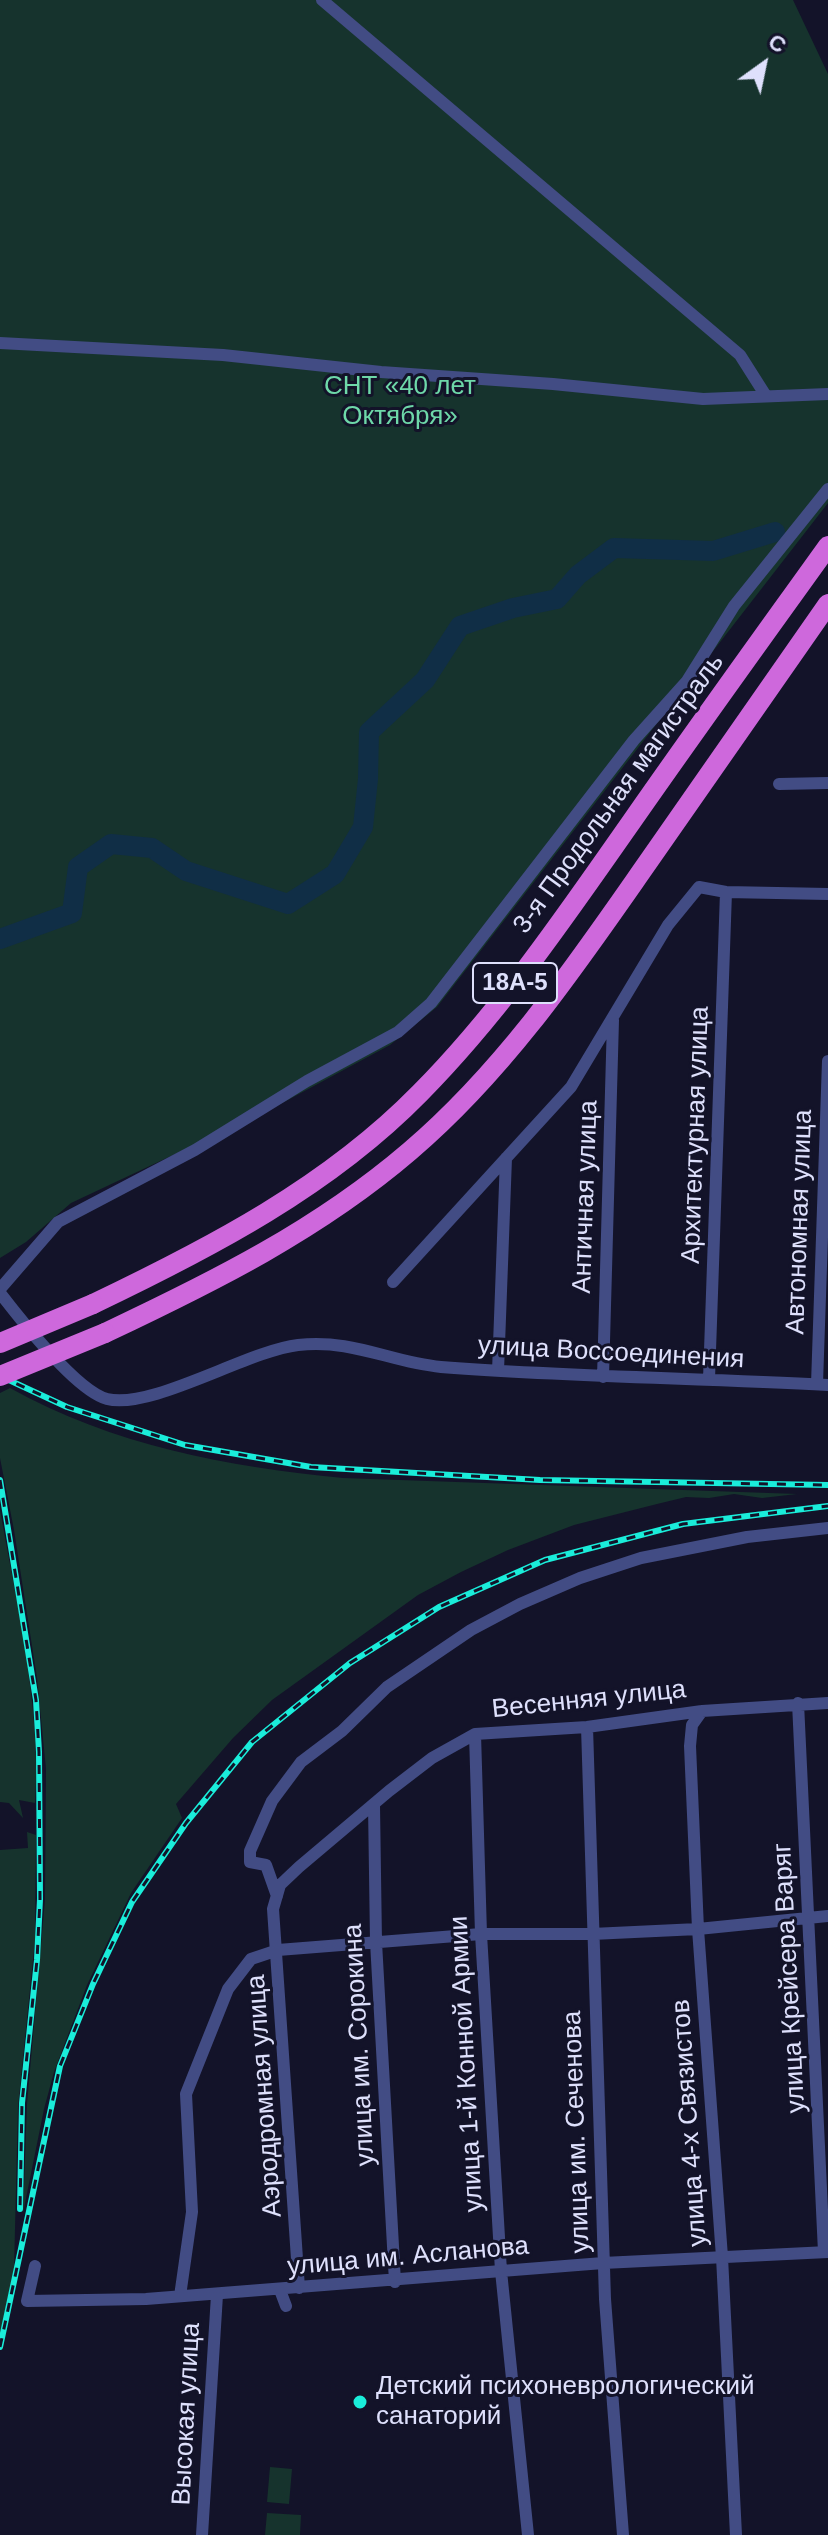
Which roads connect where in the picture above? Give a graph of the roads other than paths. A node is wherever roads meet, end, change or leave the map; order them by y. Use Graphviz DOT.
graph roads {
  1 [pos="322,0"];
  2 [pos="0,343"];
  3 [pos="828,394"];
  4 [pos="766,396"];
  5 [pos="828,489"];
  6 [pos="828,546"];
  7 [pos="828,604"];
  8 [pos="828,783"];
  9 [pos="779,784"];
  10 [pos="726,892"];
  11 [pos="828,894"];
  12 [pos="613,1019"];
  13 [pos="828,1061"];
  14 [pos="506,1158"];
  15 [pos="393,1282"];
  16 [pos="0,1291"];
  17 [pos="0,1343"];
  18 [pos="498,1371"];
  19 [pos="0,1376"];
  20 [pos="603,1377"];
  21 [pos="709,1379"];
  22 [pos="822,1384"];
  23 [pos="828,1528"];
  24 [pos="798,1703"];
  25 [pos="828,1703"];
  26 [pos="702,1711"];
  27 [pos="587,1727"];
  28 [pos="475,1734"];
  29 [pos="374,1805"];
  30 [pos="277,1896"];
  31 [pos="828,1916"];
  32 [pos="808,1917"];
  33 [pos="698,1929"];
  34 [pos="481,1934"];
  35 [pos="592,1934"];
  36 [pos="376,1942"];
  37 [pos="278,1950"];
  38 [pos="826,2252"];
  39 [pos="722,2257"];
  40 [pos="603,2263"];
  41 [pos="35,2266"];
  42 [pos="501,2271"];
  43 [pos="395,2282"];
  44 [pos="299,2288"];
  45 [pos="280,2290"];
  46 [pos="217,2295"];
  47 [pos="180,2296"];
  48 [pos="286,2306"];
  49 [pos="202,2535"];
  50 [pos="528,2535"];
  51 [pos="623,2535"];
  52 [pos="736,2535"];
  1 -- 4 [label="street"];
  2 -- 4 [label="street"];
  3 -- 4 [label="street"];
  5 -- 16 [label="street"];
  6 -- 17 [label="highway, 3-я Продольная магистраль / 18А-5, bridge"];
  7 -- 19 [label="highway, 18А-5, bridge"];
  8 -- 9 [label="street"];
  10 -- 11 [label="street"];
  10 -- 12 [label="street"];
  10 -- 21 [label="street, Архитектурная улица"];
  12 -- 14 [label="street"];
  12 -- 20 [label="street, Античная улица"];
  13 -- 22 [label="street, Автономная улица"];
  14 -- 15 [label="street"];
  14 -- 18 [label="street"];
  16 -- 18 [label="street, улица Воссоединения"];
  18 -- 20 [label="street, улица Воссоединения"];
  20 -- 21 [label="street, улица Воссоединения"];
  21 -- 22 [label="street, улица Воссоединения"];
  23 -- 30 [label="street"];
  24 -- 25 [label="street, Весенняя улица"];
  24 -- 26 [label="street, Весенняя улица"];
  24 -- 32 [label="street, улица Крейсера Варяг"];
  26 -- 27 [label="street, Весенняя улица"];
  26 -- 33 [label="street, улица 4-х Связистов"];
  27 -- 28 [label="street, Весенняя улица"];
  27 -- 35 [label="street, улица им. Сеченова"];
  28 -- 29 [label="street, Весенняя улица"];
  28 -- 34 [label="street, улица 1-й Конной Армии"];
  29 -- 30 [label="street, Весенняя улица"];
  29 -- 36 [label="street, улица им. Сорокина"];
  30 -- 37 [label="street"];
  31 -- 32 [label="street"];
  32 -- 33 [label="street"];
  32 -- 38 [label="street, улица Крейсера Варяг"];
  33 -- 35 [label="street"];
  33 -- 39 [label="street, улица 4-х Связистов"];
  34 -- 35 [label="street"];
  34 -- 36 [label="street"];
  34 -- 42 [label="street, улица 1-й Конной Армии"];
  35 -- 40 [label="street, улица им. Сеченова"];
  36 -- 37 [label="street"];
  36 -- 43 [label="street, улица им. Сорокина"];
  37 -- 44 [label="street, Аэродромная улица"];
  37 -- 47 [label="street, Высокая улица"];
  38 -- 39 [label="street, улица им. Асланова"];
  39 -- 40 [label="street, улица им. Асланова"];
  39 -- 52 [label="street, улица 4-х Связистов"];
  40 -- 42 [label="street, улица им. Асланова"];
  40 -- 51 [label="street, улица им. Сеченова"];
  41 -- 47 [label="street, улица им. Асланова"];
  42 -- 43 [label="street, улица им. Асланова"];
  42 -- 50 [label="street, улица 1-й Конной Армии"];
  43 -- 44 [label="street, улица им. Асланова"];
  44 -- 45 [label="street, улица им. Асланова"];
  45 -- 46 [label="street, улица им. Асланова"];
  45 -- 48 [label="street"];
  46 -- 47 [label="street, улица им. Асланова"];
  46 -- 49 [label="street, Высокая улица"];
}
